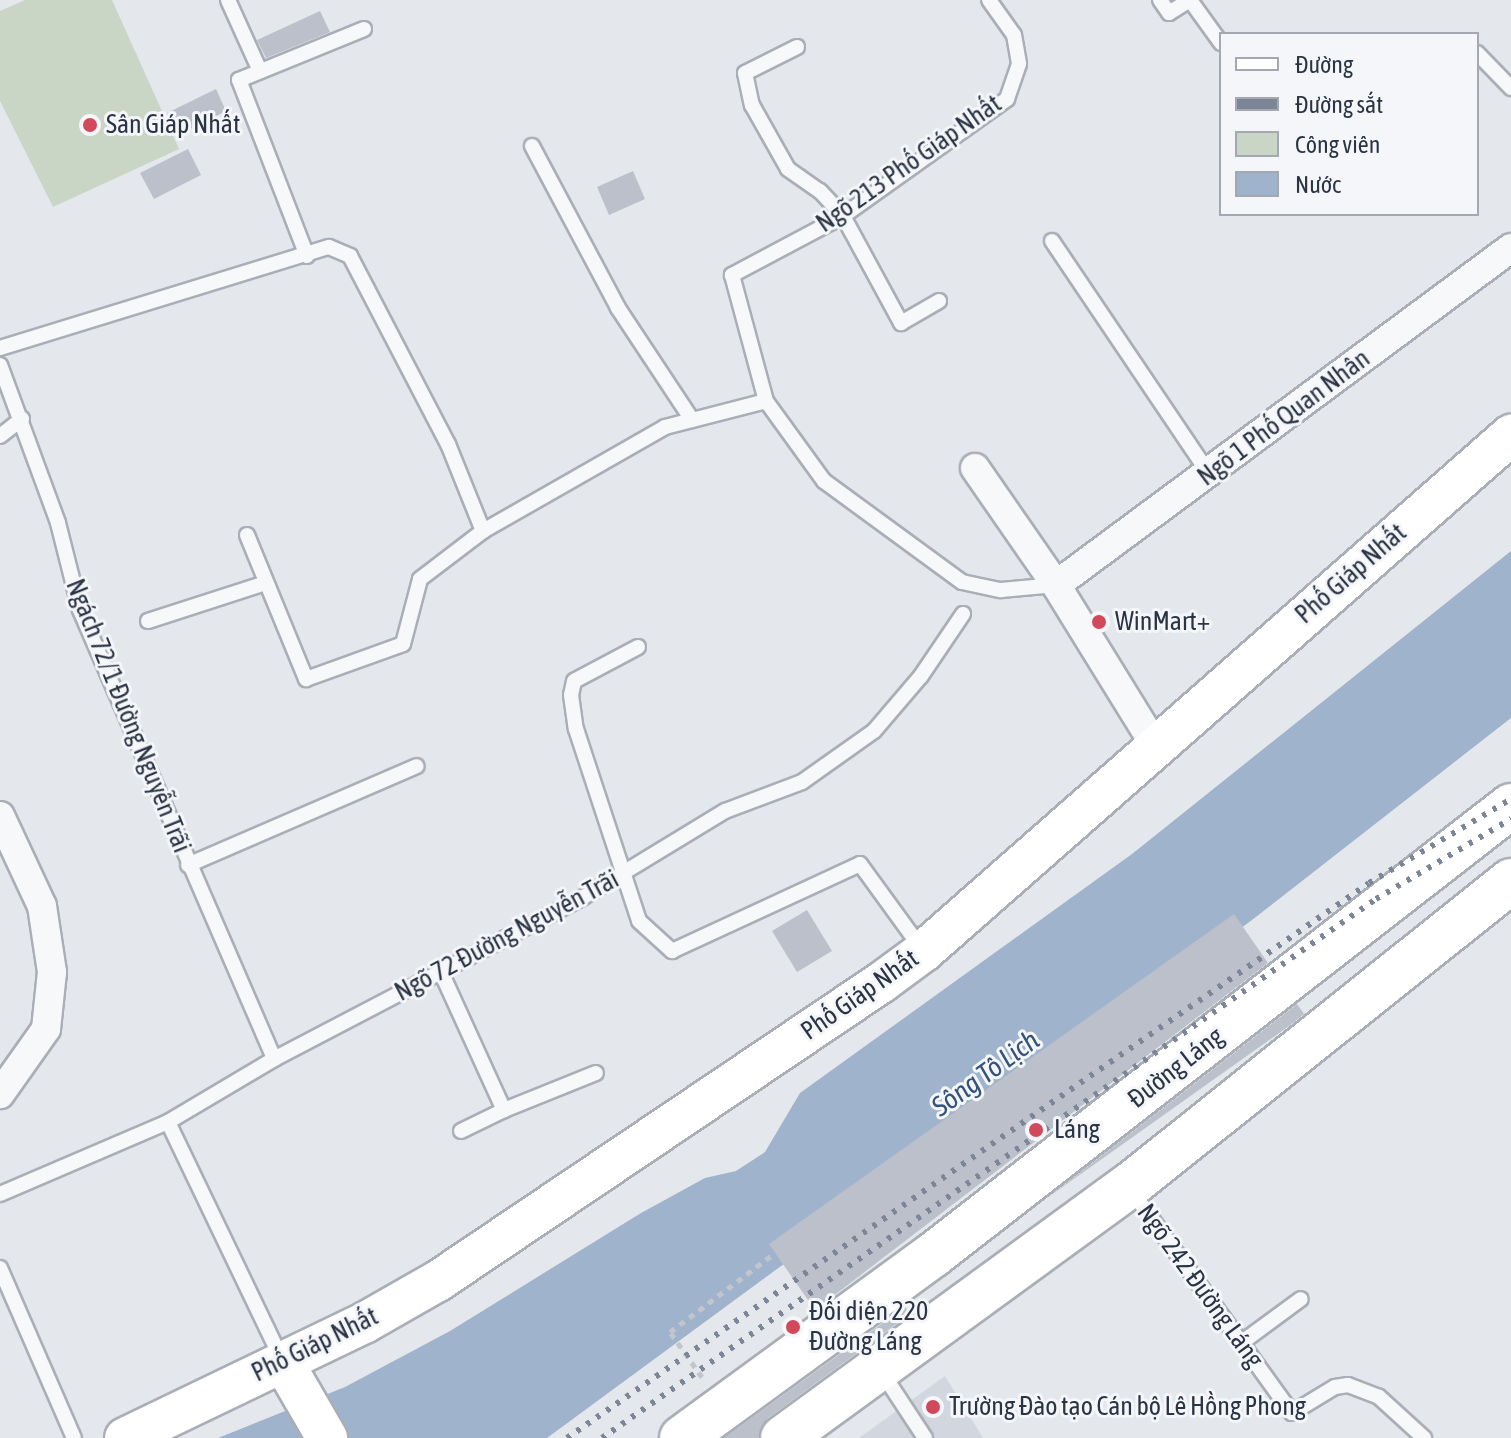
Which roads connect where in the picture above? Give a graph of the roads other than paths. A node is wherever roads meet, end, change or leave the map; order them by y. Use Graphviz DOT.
graph roads {
  1 [pos="228,0"];
  2 [pos="989,0"];
  3 [pos="1160,0"];
  4 [pos="364,29"];
  5 [pos="1219,40"];
  6 [pos="797,47"];
  7 [pos="1479,55"];
  8 [pos="260,71"];
  9 [pos="1511,88"];
  10 [pos="532,146"];
  11 [pos="843,216"];
  12 [pos="1052,241"];
  13 [pos="1511,248"];
  14 [pos="307,256"];
  15 [pos="939,301"];
  16 [pos="2,343"];
  17 [pos="0,365"];
  18 [pos="766,401"];
  19 [pos="22,419"];
  20 [pos="692,420"];
  21 [pos="1511,435"];
  22 [pos="0,436"];
  23 [pos="975,468"];
  24 [pos="1209,474"];
  25 [pos="483,531"];
  26 [pos="247,535"];
  27 [pos="266,583"];
  28 [pos="1056,585"];
  29 [pos="963,614"];
  30 [pos="148,621"];
  31 [pos="638,647"];
  32 [pos="1155,745"];
  33 [pos="417,766"];
  34 [pos="1511,806"];
  35 [pos="0,816"];
  36 [pos="188,865"];
  37 [pos="625,873"];
  38 [pos="1510,885"];
  39 [pos="924,951"];
  40 [pos="441,972"];
  41 [pos="274,1059"];
  42 [pos="596,1073"];
  43 [pos="0,1094"];
  44 [pos="504,1110"];
  45 [pos="168,1122"];
  46 [pos="461,1131"];
  47 [pos="1129,1186"];
  48 [pos="0,1194"];
  49 [pos="933,1255"];
  50 [pos="0,1268"];
  51 [pos="1301,1299"];
  52 [pos="968,1305"];
  53 [pos="1241,1343"];
  54 [pos="880,1370"];
  55 [pos="292,1379"];
  56 [pos="74,1438"];
  57 [pos="125,1438"];
  58 [pos="327,1438"];
  59 [pos="682,1438"];
  60 [pos="783,1438"];
  61 [pos="925,1438"];
  62 [pos="1424,1438"];
  1 -- 8 [label="lane"];
  2 -- 11 [label="lane, Ngõ 213 Phố Giáp Nhất"];
  3 -- 5 [label="lane"];
  4 -- 8 [label="lane"];
  6 -- 11 [label="lane"];
  7 -- 9 [label="lane"];
  8 -- 14 [label="lane"];
  10 -- 20 [label="lane"];
  11 -- 15 [label="lane"];
  11 -- 18 [label="lane, Ngõ 213 Phố Giáp Nhất"];
  12 -- 24 [label="lane"];
  13 -- 24 [label="street, Ngõ 1 Phố Quan Nhân"];
  14 -- 16 [label="lane"];
  14 -- 25 [label="lane"];
  17 -- 19 [label="lane, Ngách 72/1 Đường Nguyễn Trãi"];
  18 -- 20 [label="lane"];
  18 -- 28 [label="lane, Ngõ 213 Phố Giáp Nhất"];
  19 -- 22 [label="lane"];
  19 -- 36 [label="lane, Ngách 72/1 Đường Nguyễn Trãi"];
  20 -- 25 [label="lane"];
  21 -- 32 [label="main road, Phố Giáp Nhất"];
  23 -- 28 [label="street"];
  24 -- 28 [label="street, Ngõ 1 Phố Quan Nhân"];
  25 -- 27 [label="lane"];
  26 -- 27 [label="lane"];
  27 -- 30 [label="lane"];
  28 -- 32 [label="street"];
  29 -- 37 [label="lane, Ngõ 72 Đường Nguyễn Trãi"];
  31 -- 37 [label="lane"];
  32 -- 39 [label="main road, Phố Giáp Nhất"];
  33 -- 36 [label="lane"];
  34 -- 49 [label="main road, Đường Láng"];
  35 -- 43 [label="street"];
  36 -- 41 [label="lane, Ngách 72/1 Đường Nguyễn Trãi"];
  37 -- 39 [label="lane"];
  37 -- 40 [label="lane, Ngõ 72 Đường Nguyễn Trãi"];
  38 -- 47 [label="main road"];
  39 -- 55 [label="main road, Phố Giáp Nhất"];
  40 -- 41 [label="lane, Ngõ 72 Đường Nguyễn Trãi"];
  40 -- 44 [label="lane"];
  41 -- 45 [label="lane, Ngõ 72 Đường Nguyễn Trãi"];
  42 -- 44 [label="lane"];
  44 -- 46 [label="lane"];
  45 -- 48 [label="lane, Ngõ 72 Đường Nguyễn Trãi"];
  45 -- 55 [label="lane"];
  47 -- 52 [label="main road"];
  47 -- 53 [label="lane, Ngõ 242 Đường Láng"];
  49 -- 52 [label="main road"];
  49 -- 59 [label="main road, Đường Láng"];
  50 -- 56 [label="lane"];
  51 -- 53 [label="lane"];
  52 -- 54 [label="main road"];
  53 -- 62 [label="lane, Ngõ 242 Đường Láng"];
  54 -- 60 [label="main road"];
  54 -- 61 [label="lane"];
  55 -- 57 [label="main road, Phố Giáp Nhất"];
  55 -- 58 [label="main road"];
}
